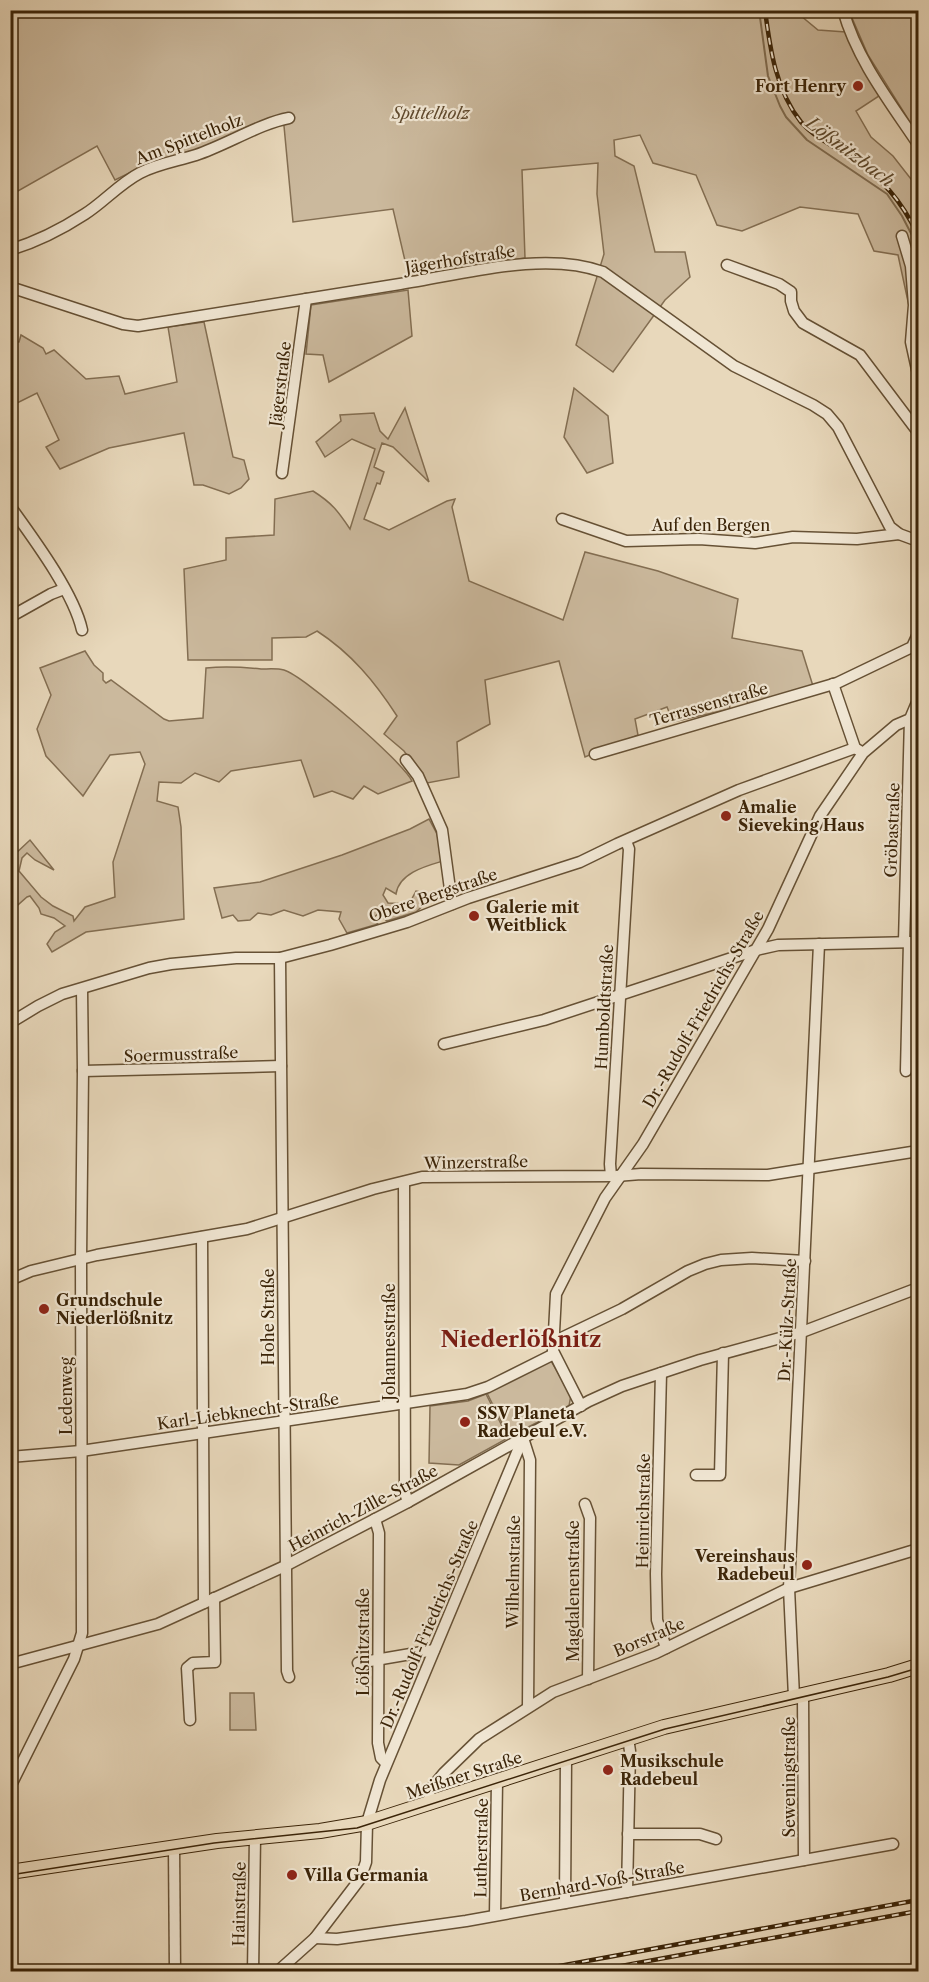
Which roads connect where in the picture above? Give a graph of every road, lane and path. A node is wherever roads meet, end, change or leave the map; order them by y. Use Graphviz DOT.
graph roads {
  1 [pos="843,10"];
  2 [pos="290,118"];
  3 [pos="918,144"];
  4 [pos="902,236"];
  5 [pos="10,250"];
  6 [pos="727,265"];
  7 [pos="10,287"];
  8 [pos="306,299"];
  9 [pos="918,374"];
  10 [pos="918,432"];
  11 [pos="282,473"];
  12 [pos="10,506"];
  13 [pos="562,519"];
  14 [pos="899,534"];
  15 [pos="918,541"];
  16 [pos="64,589"];
  17 [pos="10,617"];
  18 [pos="82,630"];
  19 [pos="918,634"];
  20 [pos="833,684"];
  21 [pos="918,699"];
  22 [pos="914,718"];
  23 [pos="859,751"];
  24 [pos="595,754"];
  25 [pos="406,760"];
  26 [pos="626,841"];
  27 [pos="452,904"];
  28 [pos="910,942"];
  29 [pos="819,944"];
  30 [pos="756,950"];
  31 [pos="280,958"];
  32 [pos="81,988"];
  33 [pos="619,995"];
  34 [pos="10,1023"];
  35 [pos="444,1044"];
  36 [pos="281,1066"];
  37 [pos="83,1071"];
  38 [pos="906,1071"];
  39 [pos="918,1151"];
  40 [pos="810,1170"];
  41 [pos="615,1176"];
  42 [pos="404,1182"];
  43 [pos="283,1219"];
  44 [pos="202,1237"];
  45 [pos="81,1259"];
  46 [pos="805,1261"];
  47 [pos="10,1280"];
  48 [pos="918,1288"];
  49 [pos="802,1332"];
  50 [pos="553,1342"];
  51 [pos="723,1353"];
  52 [pos="554,1354"];
  53 [pos="661,1372"];
  54 [pos="404,1404"];
  55 [pos="581,1406"];
  56 [pos="283,1421"];
  57 [pos="202,1433"];
  58 [pos="523,1438"];
  59 [pos="81,1451"];
  60 [pos="10,1457"];
  61 [pos="696,1475"];
  62 [pos="408,1502"];
  63 [pos="585,1504"];
  64 [pos="375,1519"];
  65 [pos="918,1549"];
  66 [pos="285,1566"];
  67 [pos="789,1588"];
  68 [pos="209,1601"];
  69 [pos="80,1646"];
  70 [pos="666,1648"];
  71 [pos="434,1650"];
  72 [pos="378,1660"];
  73 [pos="358,1663"];
  74 [pos="10,1664"];
  75 [pos="918,1666"];
  76 [pos="289,1677"];
  77 [pos="588,1679"];
  78 [pos="799,1696"];
  79 [pos="528,1707"];
  80 [pos="190,1720"];
  81 [pos="628,1738"];
  82 [pos="566,1759"];
  83 [pos="386,1763"];
  84 [pos="497,1781"];
  85 [pos="10,1787"];
  86 [pos="430,1804"];
  87 [pos="367,1823"];
  88 [pos="628,1834"];
  89 [pos="255,1837"];
  90 [pos="716,1839"];
  91 [pos="892,1844"];
  92 [pos="174,1847"];
  93 [pos="804,1860"];
  94 [pos="10,1872"];
  95 [pos="627,1892"];
  96 [pos="564,1903"];
  97 [pos="495,1915"];
  98 [pos="315,1938"];
  99 [pos="175,1971"];
  100 [pos="253,1971"];
  101 [pos="277,1971"];
  1 -- 3 [label="street"];
  2 -- 5 [label="street, Am Spittelholz"];
  4 -- 9 [label="street"];
  6 -- 10 [label="street"];
  7 -- 8 [label="street, Jägerhofstraße"];
  8 -- 11 [label="street, Jägerstraße"];
  8 -- 14 [label="street, Jägerhofstraße"];
  12 -- 16 [label="street"];
  13 -- 14 [label="street, Auf den Bergen"];
  14 -- 15 [label="street"];
  16 -- 17 [label="street"];
  16 -- 18 [label="street"];
  19 -- 20 [label="street, Terrassenstraße"];
  20 -- 23 [label="street"];
  20 -- 24 [label="street, Terrassenstraße"];
  21 -- 22 [label="street"];
  22 -- 23 [label="street, Dr.-Rudolf-Friedrichs-Straße"];
  22 -- 28 [label="street, Gröbastraße"];
  23 -- 26 [label="street, Obere Bergstraße"];
  23 -- 30 [label="street, Dr.-Rudolf-Friedrichs-Straße"];
  25 -- 27 [label="street"];
  26 -- 27 [label="street, Obere Bergstraße"];
  26 -- 33 [label="street, Humboldtstraße"];
  27 -- 31 [label="street, Obere Bergstraße"];
  28 -- 29 [label="street"];
  28 -- 38 [label="street, Gröbastraße"];
  29 -- 30 [label="street"];
  29 -- 40 [label="street, Dr.-Külz-Straße"];
  30 -- 33 [label="street"];
  30 -- 41 [label="street, Dr.-Rudolf-Friedrichs-Straße"];
  31 -- 32 [label="street, Obere Bergstraße"];
  31 -- 36 [label="street, Hohe Straße"];
  32 -- 34 [label="street, Obere Bergstraße"];
  32 -- 37 [label="street, Ledenweg"];
  33 -- 35 [label="street"];
  33 -- 41 [label="street, Humboldtstraße"];
  36 -- 37 [label="street, Soermusstraße"];
  36 -- 43 [label="street, Hohe Straße"];
  37 -- 45 [label="street, Ledenweg"];
  39 -- 40 [label="street, Winzerstraße"];
  40 -- 41 [label="street, Winzerstraße"];
  40 -- 46 [label="street, Dr.-Külz-Straße"];
  41 -- 42 [label="street, Winzerstraße"];
  41 -- 50 [label="street, Dr.-Rudolf-Friedrichs-Straße"];
  42 -- 43 [label="street, Winzerstraße"];
  42 -- 54 [label="street, Johannesstraße"];
  43 -- 44 [label="street, Winzerstraße"];
  43 -- 56 [label="street, Hohe Straße"];
  44 -- 45 [label="street, Winzerstraße"];
  44 -- 57 [label="street"];
  45 -- 47 [label="street, Winzerstraße"];
  45 -- 59 [label="street, Ledenweg"];
  46 -- 49 [label="street, Dr.-Külz-Straße"];
  46 -- 50 [label="street"];
  48 -- 49 [label="street"];
  49 -- 51 [label="street"];
  49 -- 67 [label="street, Dr.-Külz-Straße"];
  50 -- 52 [label="street, Dr.-Rudolf-Friedrichs-Straße"];
  51 -- 53 [label="street"];
  51 -- 61 [label="street"];
  52 -- 54 [label="street, Karl-Liebknecht-Straße"];
  52 -- 55 [label="street"];
  53 -- 55 [label="street"];
  53 -- 70 [label="street, Heinrichstraße"];
  54 -- 56 [label="street, Karl-Liebknecht-Straße"];
  54 -- 62 [label="street, Johannesstraße"];
  55 -- 58 [label="street, Heinrich-Zille-Straße"];
  56 -- 57 [label="street, Karl-Liebknecht-Straße"];
  56 -- 66 [label="street, Hohe Straße"];
  57 -- 59 [label="street, Karl-Liebknecht-Straße"];
  57 -- 68 [label="street"];
  58 -- 62 [label="street, Heinrich-Zille-Straße"];
  58 -- 71 [label="street, Dr.-Rudolf-Friedrichs-Straße"];
  58 -- 79 [label="street, Wilhelmstraße"];
  59 -- 60 [label="street, Karl-Liebknecht-Straße"];
  59 -- 69 [label="street, Ledenweg"];
  62 -- 64 [label="street, Heinrich-Zille-Straße"];
  63 -- 77 [label="street, Magdalenenstraße"];
  64 -- 66 [label="street, Heinrich-Zille-Straße"];
  64 -- 72 [label="street, Lößnitzstraße"];
  65 -- 67 [label="street, Borstraße"];
  66 -- 68 [label="street, Heinrich-Zille-Straße"];
  66 -- 76 [label="street, Hohe Straße"];
  67 -- 70 [label="street, Borstraße"];
  67 -- 78 [label="street, Dr.-Külz-Straße"];
  68 -- 69 [label="street, Heinrich-Zille-Straße"];
  68 -- 80 [label="street"];
  69 -- 74 [label="street, Heinrich-Zille-Straße"];
  69 -- 85 [label="street, Ledenweg"];
  70 -- 77 [label="street, Borstraße"];
  71 -- 72 [label="street"];
  71 -- 83 [label="street, Dr.-Rudolf-Friedrichs-Straße"];
  72 -- 73 [label="street"];
  72 -- 83 [label="street, Lößnitzstraße"];
  75 -- 78 [label="main road, Meißner Straße"];
  77 -- 79 [label="street, Borstraße"];
  78 -- 81 [label="main road, Meißner Straße"];
  78 -- 93 [label="street, Seweningstraße"];
  79 -- 86 [label="street, Borstraße"];
  81 -- 82 [label="main road, Meißner Straße"];
  81 -- 88 [label="street"];
  82 -- 84 [label="main road, Meißner Straße"];
  82 -- 96 [label="street"];
  83 -- 87 [label="street, Dr.-Rudolf-Friedrichs-Straße"];
  84 -- 86 [label="main road, Meißner Straße"];
  84 -- 97 [label="street, Lutherstraße"];
  86 -- 87 [label="main road, Meißner Straße"];
  87 -- 89 [label="main road, Meißner Straße"];
  87 -- 98 [label="street, Dr.-Rudolf-Friedrichs-Straße"];
  88 -- 90 [label="street"];
  88 -- 95 [label="street"];
  89 -- 92 [label="main road, Meißner Straße"];
  89 -- 100 [label="street, Hainstraße"];
  91 -- 93 [label="street, Bernhard-Voß-Straße"];
  92 -- 94 [label="main road, Meißner Straße"];
  92 -- 99 [label="street"];
  93 -- 95 [label="street, Bernhard-Voß-Straße"];
  95 -- 96 [label="street, Bernhard-Voß-Straße"];
  96 -- 97 [label="street, Bernhard-Voß-Straße"];
  97 -- 98 [label="street, Bernhard-Voß-Straße"];
  98 -- 101 [label="street, Dr.-Rudolf-Friedrichs-Straße"];
}
